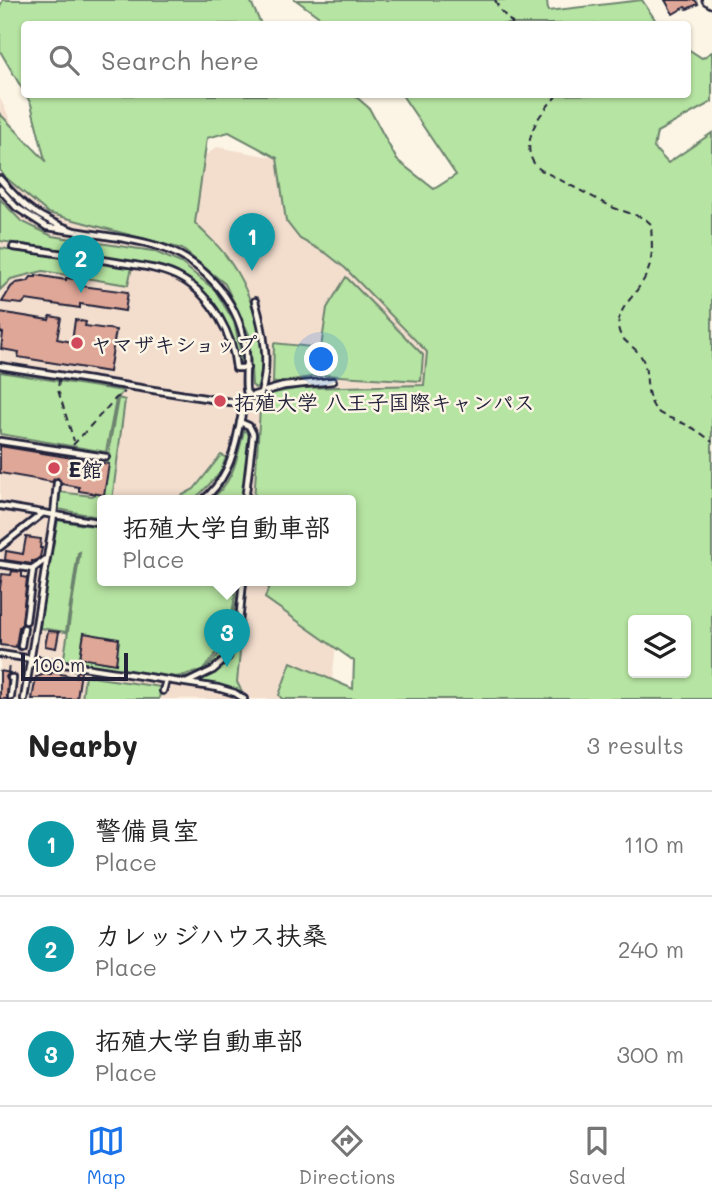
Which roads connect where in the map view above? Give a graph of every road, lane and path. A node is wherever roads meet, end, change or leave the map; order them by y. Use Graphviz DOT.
graph roads {
  1 [pos="495,0"];
  2 [pos="707,0"];
  3 [pos="712,3"];
  4 [pos="510,21"];
  5 [pos="554,98"];
  6 [pos="0,179"];
  7 [pos="0,189"];
  8 [pos="49,225"];
  9 [pos="13,247"];
  10 [pos="255,301"];
  11 [pos="0,366"];
  12 [pos="247,368"];
  13 [pos="59,378"];
  14 [pos="333,381"];
  15 [pos="129,390"];
  16 [pos="266,391"];
  17 [pos="248,394"];
  18 [pos="243,404"];
  19 [pos="240,422"];
  20 [pos="0,440"];
  21 [pos="712,442"];
  22 [pos="74,444"];
  23 [pos="72,452"];
  24 [pos="106,457"];
  25 [pos="57,483"];
  26 [pos="208,495"];
  27 [pos="246,495"];
  28 [pos="0,506"];
  29 [pos="44,513"];
  30 [pos="54,515"];
  31 [pos="97,522"];
  32 [pos="0,547"];
  33 [pos="46,559"];
  34 [pos="0,564"];
  35 [pos="33,569"];
  36 [pos="243,586"];
  37 [pos="26,621"];
  38 [pos="24,628"];
  39 [pos="21,646"];
  40 [pos="0,654"];
  41 [pos="10,658"];
  42 [pos="30,658"];
  43 [pos="9,675"];
  44 [pos="166,680"];
  45 [pos="185,683"];
  46 [pos="163,691"];
  47 [pos="11,698"];
  48 [pos="23,699"];
  49 [pos="244,699"];
  1 -- 4 [label="path"];
  2 -- 3 [label="street"];
  5 -- 21 [label="path"];
  6 -- 8 [label="lane"];
  7 -- 8 [label="lane"];
  8 -- 12 [label="lane"];
  9 -- 12 [label="lane"];
  10 -- 17 [label="lane"];
  11 -- 18 [label="lane"];
  12 -- 17 [label="lane"];
  13 -- 22 [label="path"];
  14 -- 16 [label="lane"];
  15 -- 22 [label="path"];
  17 -- 18 [label="lane"];
  18 -- 19 [label="lane"];
  19 -- 26 [label="lane"];
  19 -- 27 [label="lane"];
  20 -- 23 [label="lane"];
  22 -- 23 [label="path"];
  23 -- 24 [label="lane"];
  25 -- 30 [label="lane"];
  28 -- 29 [label="lane"];
  29 -- 30 [label="lane"];
  29 -- 32 [label="lane"];
  30 -- 31 [label="lane"];
  30 -- 33 [label="lane"];
  33 -- 35 [label="lane"];
  33 -- 42 [label="lane"];
  34 -- 35 [label="lane"];
  35 -- 37 [label="lane"];
  36 -- 45 [label="lane"];
  38 -- 39 [label="lane"];
  40 -- 42 [label="lane"];
  41 -- 43 [label="path"];
  42 -- 44 [label="lane"];
  42 -- 48 [label="lane"];
  43 -- 47 [label="lane"];
  44 -- 45 [label="lane"];
  44 -- 46 [label="lane"];
  45 -- 49 [label="lane"];
  47 -- 48 [label="lane"];
}
